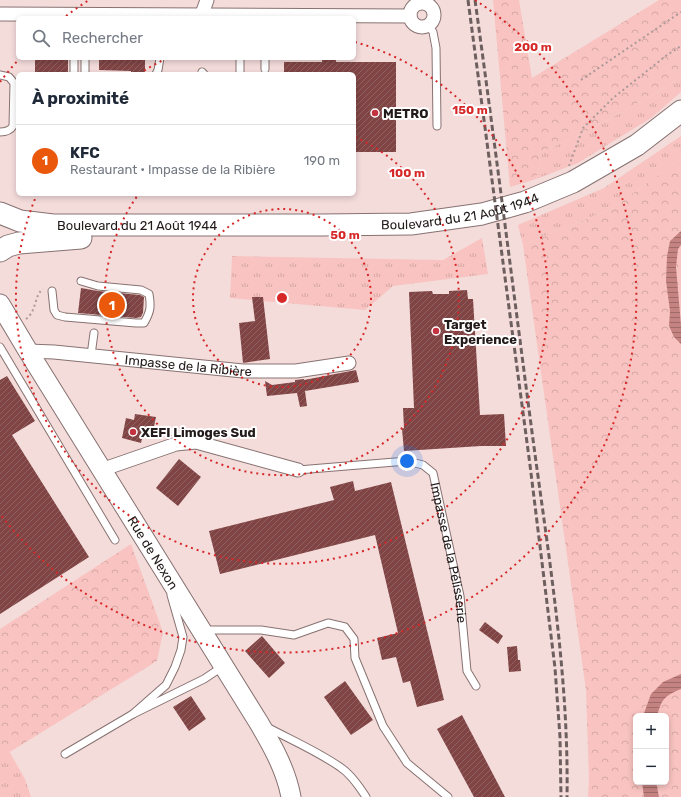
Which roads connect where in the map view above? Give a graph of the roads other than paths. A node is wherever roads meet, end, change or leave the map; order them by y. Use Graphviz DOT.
graph roads {
  1 [pos="207,0"];
  2 [pos="429,3"];
  3 [pos="0,14"];
  4 [pos="202,14"];
  5 [pos="79,16"];
  6 [pos="162,16"];
  7 [pos="245,16"];
  8 [pos="356,16"];
  9 [pos="410,16"];
  10 [pos="428,25"];
  11 [pos="74,60"];
  12 [pos="85,60"];
  13 [pos="160,60"];
  14 [pos="240,60"];
  15 [pos="265,60"];
  16 [pos="265,69"];
  17 [pos="74,72"];
  18 [pos="85,72"];
  19 [pos="157,72"];
  20 [pos="240,72"];
  21 [pos="0,75"];
  22 [pos="681,111"];
  23 [pos="437,126"];
  24 [pos="681,127"];
  25 [pos="0,132"];
  26 [pos="0,213"];
  27 [pos="0,251"];
  28 [pos="81,281"];
  29 [pos="52,291"];
  30 [pos="4,313"];
  31 [pos="94,333"];
  32 [pos="0,347"];
  33 [pos="28,351"];
  34 [pos="91,355"];
  35 [pos="348,363"];
  36 [pos="101,470"];
  37 [pos="298,470"];
  38 [pos="115,540"];
  39 [pos="166,573"];
  40 [pos="201,630"];
  41 [pos="223,666"];
  42 [pos="476,686"];
  43 [pos="133,714"];
  44 [pos="259,724"];
  45 [pos="65,754"];
  46 [pos="291,797"];
  47 [pos="366,797"];
  48 [pos="448,797"];
  1 -- 4 [label="street"];
  2 -- 9 [label="street"];
  2 -- 10 [label="street"];
  3 -- 5 [label="street"];
  4 -- 6 [label="street"];
  4 -- 7 [label="street"];
  5 -- 6 [label="street"];
  8 -- 9 [label="street"];
  9 -- 10 [label="street"];
  10 -- 23 [label="lane"];
  11 -- 17 [label="lane"];
  12 -- 18 [label="lane"];
  13 -- 19 [label="lane"];
  14 -- 20 [label="lane"];
  15 -- 16 [label="lane"];
  21 -- 25 [label="lane"];
  22 -- 26 [label="main road, Boulevard du 21 Août 1944"];
  24 -- 27 [label="main road, Boulevard du 21 Août 1944"];
  28 -- 29 [label="lane"];
  30 -- 33 [label="main road, Rue de Nexon"];
  31 -- 34 [label="lane"];
  32 -- 38 [label="lane"];
  33 -- 34 [label="street, Impasse de la Ribière"];
  33 -- 36 [label="main road, Rue de Nexon"];
  34 -- 35 [label="street, Impasse de la Ribière"];
  36 -- 37 [label="street, Impasse de la Pélisserie"];
  36 -- 39 [label="main road, Rue de Nexon"];
  37 -- 42 [label="lane, Impasse de la Pélisserie"];
  39 -- 40 [label="main road, Rue de Nexon"];
  39 -- 43 [label="lane"];
  40 -- 41 [label="main road, Rue de Nexon"];
  40 -- 48 [label="lane"];
  41 -- 43 [label="lane"];
  41 -- 44 [label="main road, Rue de Nexon"];
  43 -- 45 [label="lane"];
  44 -- 46 [label="main road, Rue de Nexon"];
  44 -- 47 [label="lane"];
}
